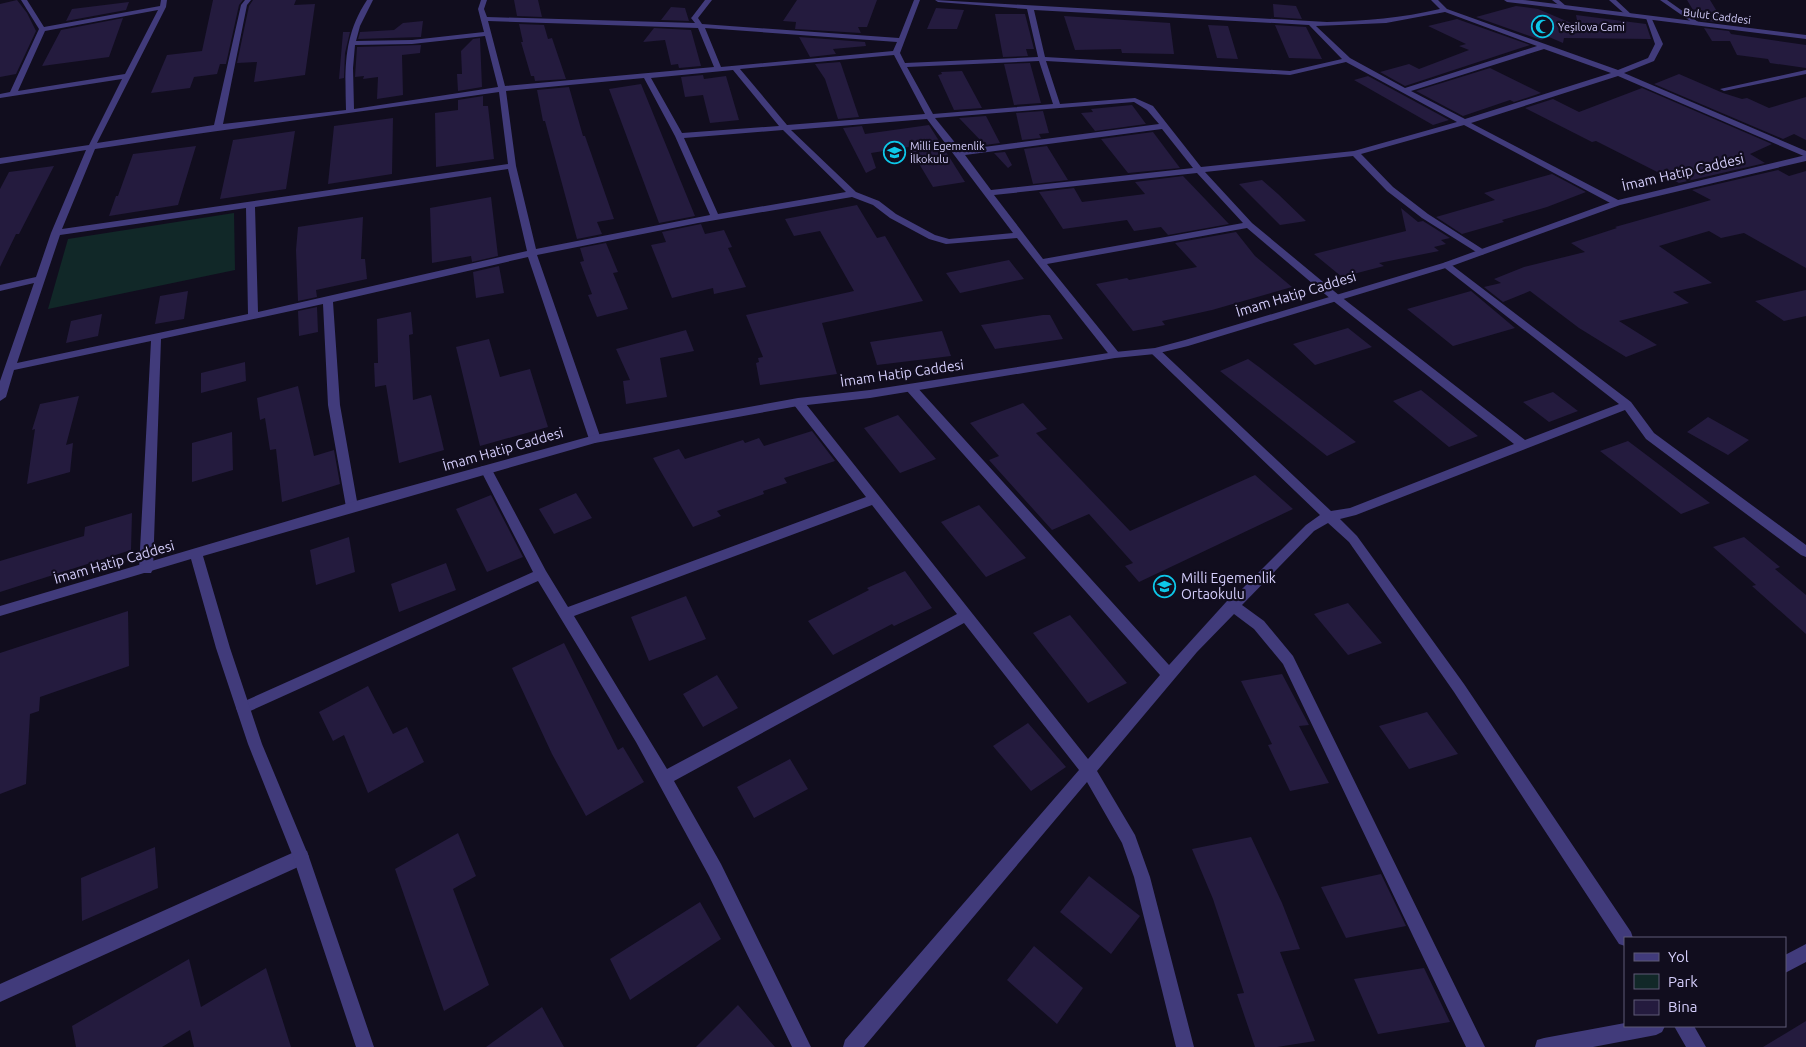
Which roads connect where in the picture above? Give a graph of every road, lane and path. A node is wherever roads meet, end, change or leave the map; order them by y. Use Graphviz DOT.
graph roads {
  1 [pos="24,0"];
  2 [pos="248,0"];
  3 [pos="370,0"];
  4 [pos="484,0"];
  5 [pos="709,0"];
  6 [pos="916,0"];
  7 [pos="938,0"];
  8 [pos="1434,0"];
  9 [pos="1506,0"];
  10 [pos="1554,0"];
  11 [pos="1612,0"];
  12 [pos="1663,0"];
  13 [pos="163,3"];
  14 [pos="1563,6"];
  15 [pos="1030,8"];
  16 [pos="1445,10"];
  17 [pos="1629,15"];
  18 [pos="1649,18"];
  19 [pos="483,19"];
  20 [pos="1312,24"];
  21 [pos="1698,24"];
  22 [pos="701,27"];
  23 [pos="42,29"];
  24 [pos="487,34"];
  25 [pos="1806,37"];
  26 [pos="900,40"];
  27 [pos="352,43"];
  28 [pos="1546,46"];
  29 [pos="896,53"];
  30 [pos="1042,59"];
  31 [pos="1347,60"];
  32 [pos="902,65"];
  33 [pos="735,68"];
  34 [pos="719,70"];
  35 [pos="1806,72"];
  36 [pos="1618,73"];
  37 [pos="128,76"];
  38 [pos="646,76"];
  39 [pos="502,89"];
  40 [pos="1724,89"];
  41 [pos="1405,90"];
  42 [pos="13,94"];
  43 [pos="0,96"];
  44 [pos="1057,106"];
  45 [pos="350,112"];
  46 [pos="929,115"];
  47 [pos="1466,122"];
  48 [pos="1164,126"];
  49 [pos="218,127"];
  50 [pos="784,127"];
  51 [pos="679,136"];
  52 [pos="92,146"];
  53 [pos="959,153"];
  54 [pos="1356,153"];
  55 [pos="1806,154"];
  56 [pos="1806,158"];
  57 [pos="0,161"];
  58 [pos="512,166"];
  59 [pos="1198,170"];
  60 [pos="987,193"];
  61 [pos="854,194"];
  62 [pos="1617,203"];
  63 [pos="250,205"];
  64 [pos="715,217"];
  65 [pos="1249,225"];
  66 [pos="56,234"];
  67 [pos="1018,235"];
  68 [pos="1481,252"];
  69 [pos="532,253"];
  70 [pos="1041,262"];
  71 [pos="1446,265"];
  72 [pos="41,279"];
  73 [pos="0,288"];
  74 [pos="1336,298"];
  75 [pos="328,300"];
  76 [pos="253,316"];
  77 [pos="156,336"];
  78 [pos="1155,351"];
  79 [pos="1115,355"];
  80 [pos="10,368"];
  81 [pos="911,388"];
  82 [pos="0,397"];
  83 [pos="798,402"];
  84 [pos="1627,405"];
  85 [pos="595,439"];
  86 [pos="1523,446"];
  87 [pos="486,469"];
  88 [pos="875,499"];
  89 [pos="352,507"];
  90 [pos="1329,516"];
  91 [pos="1806,552"];
  92 [pos="196,554"];
  93 [pos="146,569"];
  94 [pos="541,574"];
  95 [pos="1232,606"];
  96 [pos="0,611"];
  97 [pos="565,614"];
  98 [pos="966,615"];
  99 [pos="1169,675"];
  100 [pos="243,708"];
  101 [pos="1088,770"];
  102 [pos="664,780"];
  103 [pos="301,857"];
  104 [pos="1624,937"];
  105 [pos="1806,952"];
  106 [pos="1786,963"];
  107 [pos="0,993"];
  108 [pos="1651,1027"];
  109 [pos="1684,1027"];
  110 [pos="365,1047"];
  111 [pos="802,1047"];
  112 [pos="852,1047"];
  113 [pos="1185,1047"];
  114 [pos="1476,1047"];
  115 [pos="1544,1047"];
  116 [pos="1697,1047"];
  1 -- 23 [label="street"];
  2 -- 49 [label="street"];
  3 -- 27 [label="street"];
  4 -- 19 [label="street"];
  5 -- 22 [label="street"];
  6 -- 26 [label="street"];
  7 -- 15 [label="street"];
  8 -- 16 [label="street"];
  9 -- 14 [label="street, Bulut Caddesi"];
  10 -- 14 [label="street"];
  11 -- 17 [label="street"];
  12 -- 21 [label="street"];
  13 -- 23 [label="street"];
  13 -- 37 [label="street"];
  14 -- 17 [label="street, Bulut Caddesi"];
  15 -- 20 [label="street"];
  15 -- 30 [label="street"];
  16 -- 20 [label="street"];
  16 -- 28 [label="street"];
  17 -- 18 [label="street, Bulut Caddesi"];
  18 -- 21 [label="street, Bulut Caddesi"];
  18 -- 36 [label="street"];
  19 -- 22 [label="street"];
  19 -- 24 [label="street"];
  20 -- 31 [label="street"];
  21 -- 25 [label="street, Bulut Caddesi"];
  22 -- 26 [label="street"];
  22 -- 34 [label="street"];
  23 -- 42 [label="street"];
  24 -- 27 [label="street"];
  24 -- 39 [label="street"];
  26 -- 29 [label="street"];
  27 -- 45 [label="street"];
  28 -- 36 [label="street"];
  28 -- 41 [label="street"];
  29 -- 32 [label="street"];
  29 -- 33 [label="street"];
  30 -- 31 [label="street"];
  30 -- 32 [label="street"];
  30 -- 44 [label="street"];
  31 -- 41 [label="street"];
  32 -- 46 [label="street"];
  33 -- 34 [label="street"];
  33 -- 50 [label="street"];
  34 -- 38 [label="street"];
  35 -- 40 [label="street"];
  36 -- 47 [label="street"];
  36 -- 55 [label="street"];
  37 -- 42 [label="street"];
  37 -- 52 [label="street"];
  38 -- 39 [label="street"];
  38 -- 51 [label="street"];
  39 -- 45 [label="street"];
  39 -- 58 [label="street"];
  41 -- 47 [label="street"];
  42 -- 43 [label="street"];
  44 -- 46 [label="street"];
  44 -- 48 [label="street"];
  45 -- 49 [label="street"];
  46 -- 50 [label="street"];
  46 -- 53 [label="street"];
  47 -- 54 [label="street"];
  47 -- 62 [label="street"];
  48 -- 53 [label="street"];
  48 -- 59 [label="street"];
  49 -- 52 [label="street"];
  50 -- 51 [label="street"];
  50 -- 61 [label="street"];
  51 -- 64 [label="street"];
  52 -- 57 [label="street"];
  52 -- 66 [label="street"];
  53 -- 60 [label="street"];
  54 -- 59 [label="street"];
  54 -- 68 [label="street"];
  56 -- 62 [label="street, İmam Hatip Caddesi"];
  58 -- 63 [label="street"];
  58 -- 69 [label="street"];
  59 -- 60 [label="street"];
  59 -- 65 [label="street"];
  60 -- 67 [label="street"];
  61 -- 64 [label="street"];
  61 -- 67 [label="street"];
  62 -- 68 [label="street, İmam Hatip Caddesi"];
  63 -- 66 [label="street"];
  63 -- 76 [label="street"];
  64 -- 69 [label="street"];
  65 -- 70 [label="street"];
  65 -- 74 [label="street"];
  66 -- 72 [label="street"];
  67 -- 70 [label="street"];
  68 -- 71 [label="street, İmam Hatip Caddesi"];
  69 -- 75 [label="street"];
  69 -- 85 [label="street"];
  70 -- 79 [label="street"];
  71 -- 74 [label="street, İmam Hatip Caddesi"];
  71 -- 84 [label="street"];
  72 -- 73 [label="street"];
  72 -- 80 [label="street"];
  74 -- 78 [label="street, İmam Hatip Caddesi"];
  74 -- 86 [label="street"];
  75 -- 76 [label="street"];
  75 -- 89 [label="street"];
  76 -- 77 [label="street"];
  77 -- 80 [label="street"];
  77 -- 93 [label="street"];
  78 -- 79 [label="street, İmam Hatip Caddesi"];
  78 -- 90 [label="street"];
  79 -- 81 [label="street, İmam Hatip Caddesi"];
  80 -- 82 [label="street"];
  81 -- 83 [label="street, İmam Hatip Caddesi"];
  81 -- 99 [label="street"];
  83 -- 85 [label="street, İmam Hatip Caddesi"];
  83 -- 88 [label="street"];
  84 -- 86 [label="street"];
  84 -- 91 [label="street"];
  85 -- 87 [label="street, İmam Hatip Caddesi"];
  86 -- 90 [label="street"];
  87 -- 89 [label="street, İmam Hatip Caddesi"];
  87 -- 94 [label="street"];
  88 -- 97 [label="street"];
  88 -- 98 [label="street"];
  89 -- 92 [label="street, İmam Hatip Caddesi"];
  90 -- 95 [label="street"];
  90 -- 104 [label="street"];
  92 -- 93 [label="street, İmam Hatip Caddesi"];
  92 -- 100 [label="street"];
  93 -- 96 [label="street, İmam Hatip Caddesi"];
  94 -- 97 [label="street"];
  94 -- 100 [label="street"];
  95 -- 99 [label="street"];
  95 -- 114 [label="street"];
  97 -- 102 [label="street"];
  98 -- 101 [label="street"];
  98 -- 102 [label="street"];
  99 -- 101 [label="street"];
  100 -- 103 [label="street"];
  101 -- 112 [label="street"];
  101 -- 113 [label="street"];
  102 -- 111 [label="street"];
  103 -- 107 [label="street"];
  103 -- 110 [label="street"];
  105 -- 106 [label="street"];
  108 -- 115 [label="street"];
  109 -- 116 [label="street"];
}
